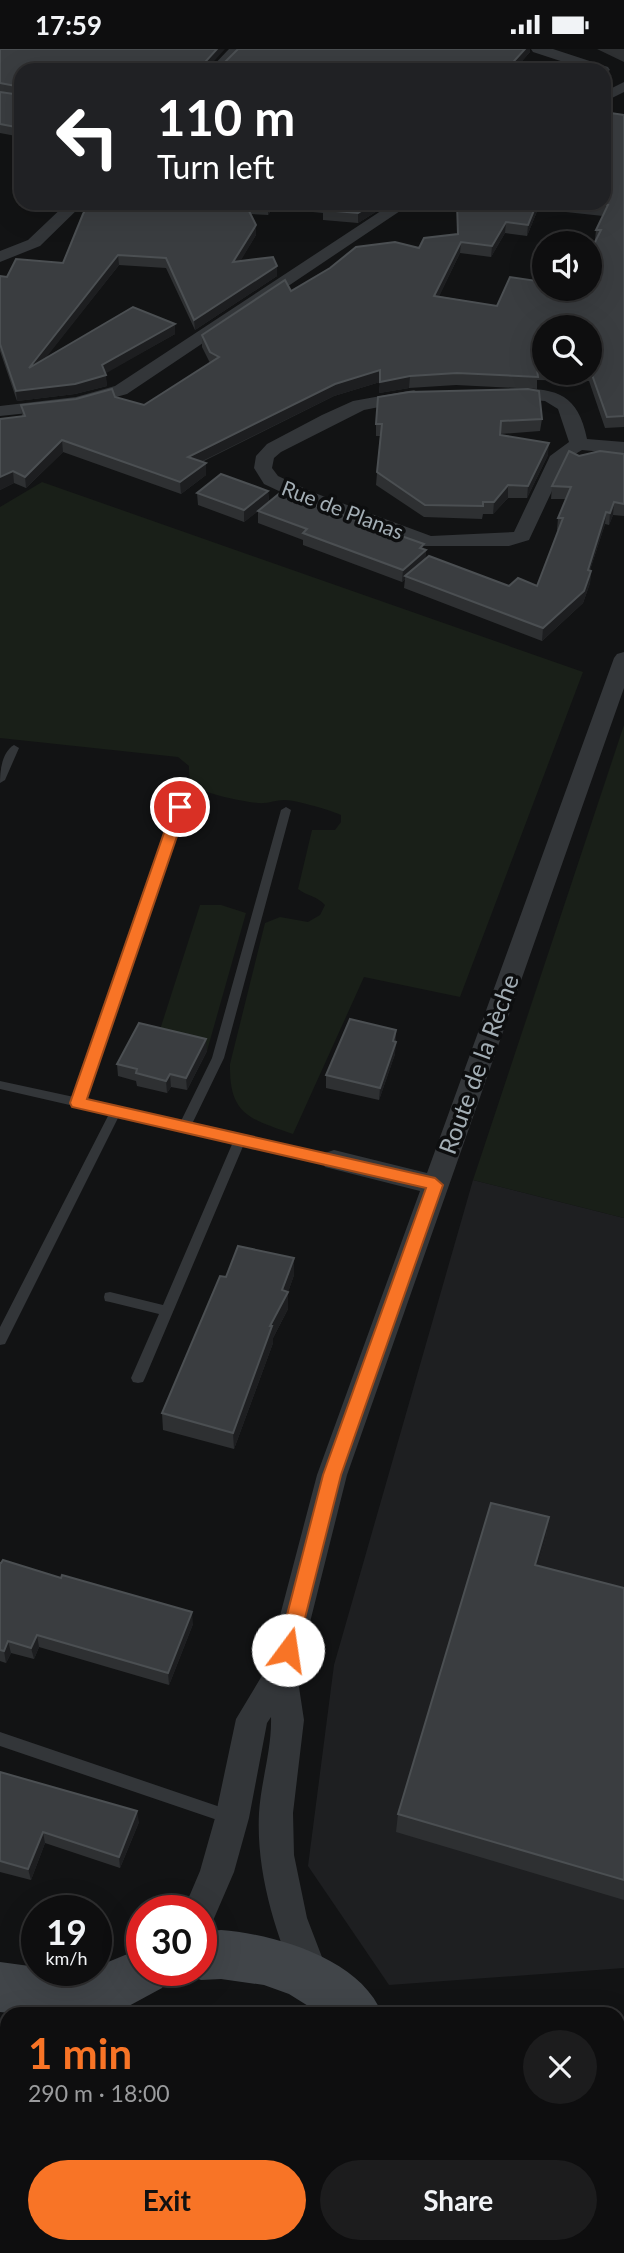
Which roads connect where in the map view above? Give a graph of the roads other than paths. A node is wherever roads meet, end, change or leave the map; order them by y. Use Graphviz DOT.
graph roads {
  1 [pos="237,49"];
  2 [pos="538,49"];
  3 [pos="223,63"];
  4 [pos="587,63"];
  5 [pos="69,210"];
  6 [pos="393,210"];
  7 [pos="0,257"];
  8 [pos="481,394"];
  9 [pos="439,395"];
  10 [pos="0,411"];
  11 [pos="579,444"];
  12 [pos="624,448"];
  13 [pos="624,658"];
  14 [pos="14,748"];
  15 [pos="0,780"];
  16 [pos="180,807"];
  17 [pos="286,810"];
  18 [pos="0,1085"];
  19 [pos="78,1103"];
  20 [pos="116,1111"];
  21 [pos="184,1127"];
  22 [pos="240,1139"];
  23 [pos="334,1160"];
  24 [pos="435,1185"];
  25 [pos="110,1297"];
  26 [pos="167,1311"];
  27 [pos="0,1340"];
  28 [pos="138,1378"];
  29 [pos="281,1674"];
  30 [pos="0,1739"];
  31 [pos="232,1818"];
  32 [pos="207,1895"];
  33 [pos="217,1954"];
  34 [pos="312,1978"];
  35 [pos="126,1982"];
  36 [pos="0,1987"];
  37 [pos="90,2003"];
  38 [pos="348,2007"];
  1 -- 3 [label="street"];
  2 -- 4 [label="street"];
  5 -- 7 [label="street"];
  6 -- 10 [label="street"];
  8 -- 11 [label="street"];
  9 -- 11 [label="street, Rue de Planas"];
  11 -- 12 [label="street"];
  13 -- 24 [label="street, Route de la Rèche"];
  14 -- 15 [label="lane"];
  16 -- 19 [label="lane"];
  17 -- 21 [label="lane"];
  18 -- 19 [label="lane"];
  19 -- 20 [label="lane"];
  20 -- 21 [label="lane"];
  20 -- 27 [label="lane"];
  21 -- 22 [label="lane"];
  22 -- 23 [label="lane"];
  22 -- 26 [label="lane"];
  23 -- 24 [label="street"];
  24 -- 29 [label="street, Route de la Rèche"];
  25 -- 26 [label="lane"];
  26 -- 28 [label="lane"];
  29 -- 31 [label="street, Route de la Rèche"];
  29 -- 34 [label="street, Route de la Rèche"];
  30 -- 31 [label="lane"];
  31 -- 32 [label="street, Route de la Rèche"];
  33 -- 34 [label="main road"];
  34 -- 38 [label="main road"];
  35 -- 37 [label="main road"];
  36 -- 37 [label="main road"];
}
